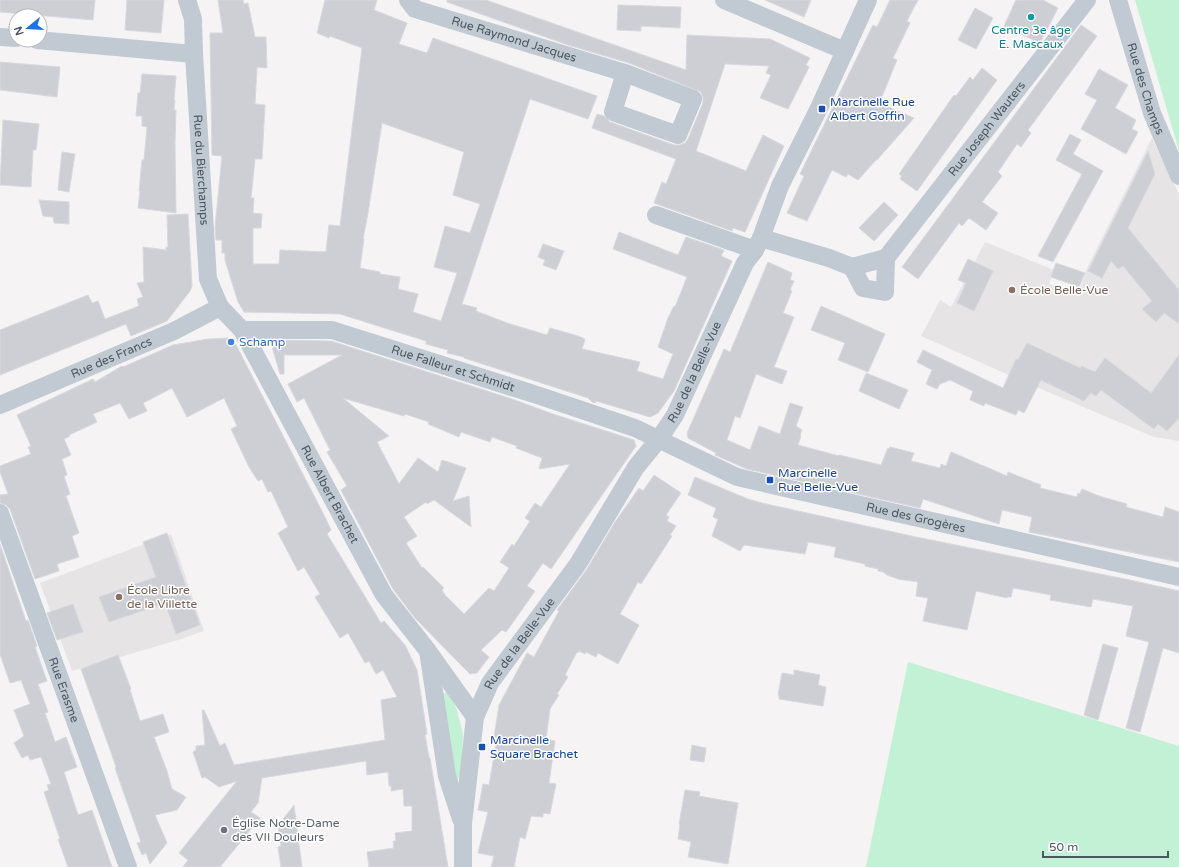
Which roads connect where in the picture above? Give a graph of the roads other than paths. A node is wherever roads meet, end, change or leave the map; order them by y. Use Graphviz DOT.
graph roads {
  1 [pos="187,0"];
  2 [pos="408,0"];
  3 [pos="724,0"];
  4 [pos="868,0"];
  5 [pos="1087,0"];
  6 [pos="1118,0"];
  7 [pos="48,41"];
  8 [pos="845,51"];
  9 [pos="194,54"];
  10 [pos="625,73"];
  11 [pos="1179,176"];
  12 [pos="656,215"];
  13 [pos="758,244"];
  14 [pos="886,258"];
  15 [pos="852,267"];
  16 [pos="220,307"];
  17 [pos="242,330"];
  18 [pos="0,405"];
  19 [pos="659,439"];
  20 [pos="0,513"];
  21 [pos="1179,577"];
  22 [pos="428,651"];
  23 [pos="475,717"];
  24 [pos="463,824"];
  25 [pos="128,867"];
  26 [pos="463,867"];
  1 -- 9 [label="street, Rue du Bierchamps"];
  2 -- 10 [label="street, Rue Raymond Jacques"];
  3 -- 8 [label="street"];
  4 -- 8 [label="street, Rue de la Belle-Vue"];
  5 -- 14 [label="street, Rue Joseph Wauters"];
  6 -- 11 [label="street, Rue des Champs"];
  7 -- 9 [label="street"];
  8 -- 13 [label="street, Rue de la Belle-Vue"];
  9 -- 16 [label="street, Rue du Bierchamps"];
  12 -- 13 [label="street"];
  13 -- 15 [label="street"];
  13 -- 19 [label="street, Rue de la Belle-Vue"];
  14 -- 15 [label="street"];
  14 -- 15 [label="street"];
  16 -- 17 [label="street, Rue du Bierchamps"];
  16 -- 18 [label="street, Rue des Francs"];
  17 -- 19 [label="street, Rue Falleur et Schmidt"];
  17 -- 22 [label="street, Rue Albert Brachet"];
  19 -- 21 [label="street, Rue des Grogères"];
  19 -- 23 [label="street, Rue de la Belle-Vue"];
  20 -- 25 [label="street, Rue Erasme"];
  22 -- 23 [label="street, Rue Albert Brachet"];
  22 -- 24 [label="street, Rue Albert Brachet"];
  23 -- 24 [label="street, Rue Albert Brachet"];
  24 -- 26 [label="street, Rue Albert Brachet"];
}
